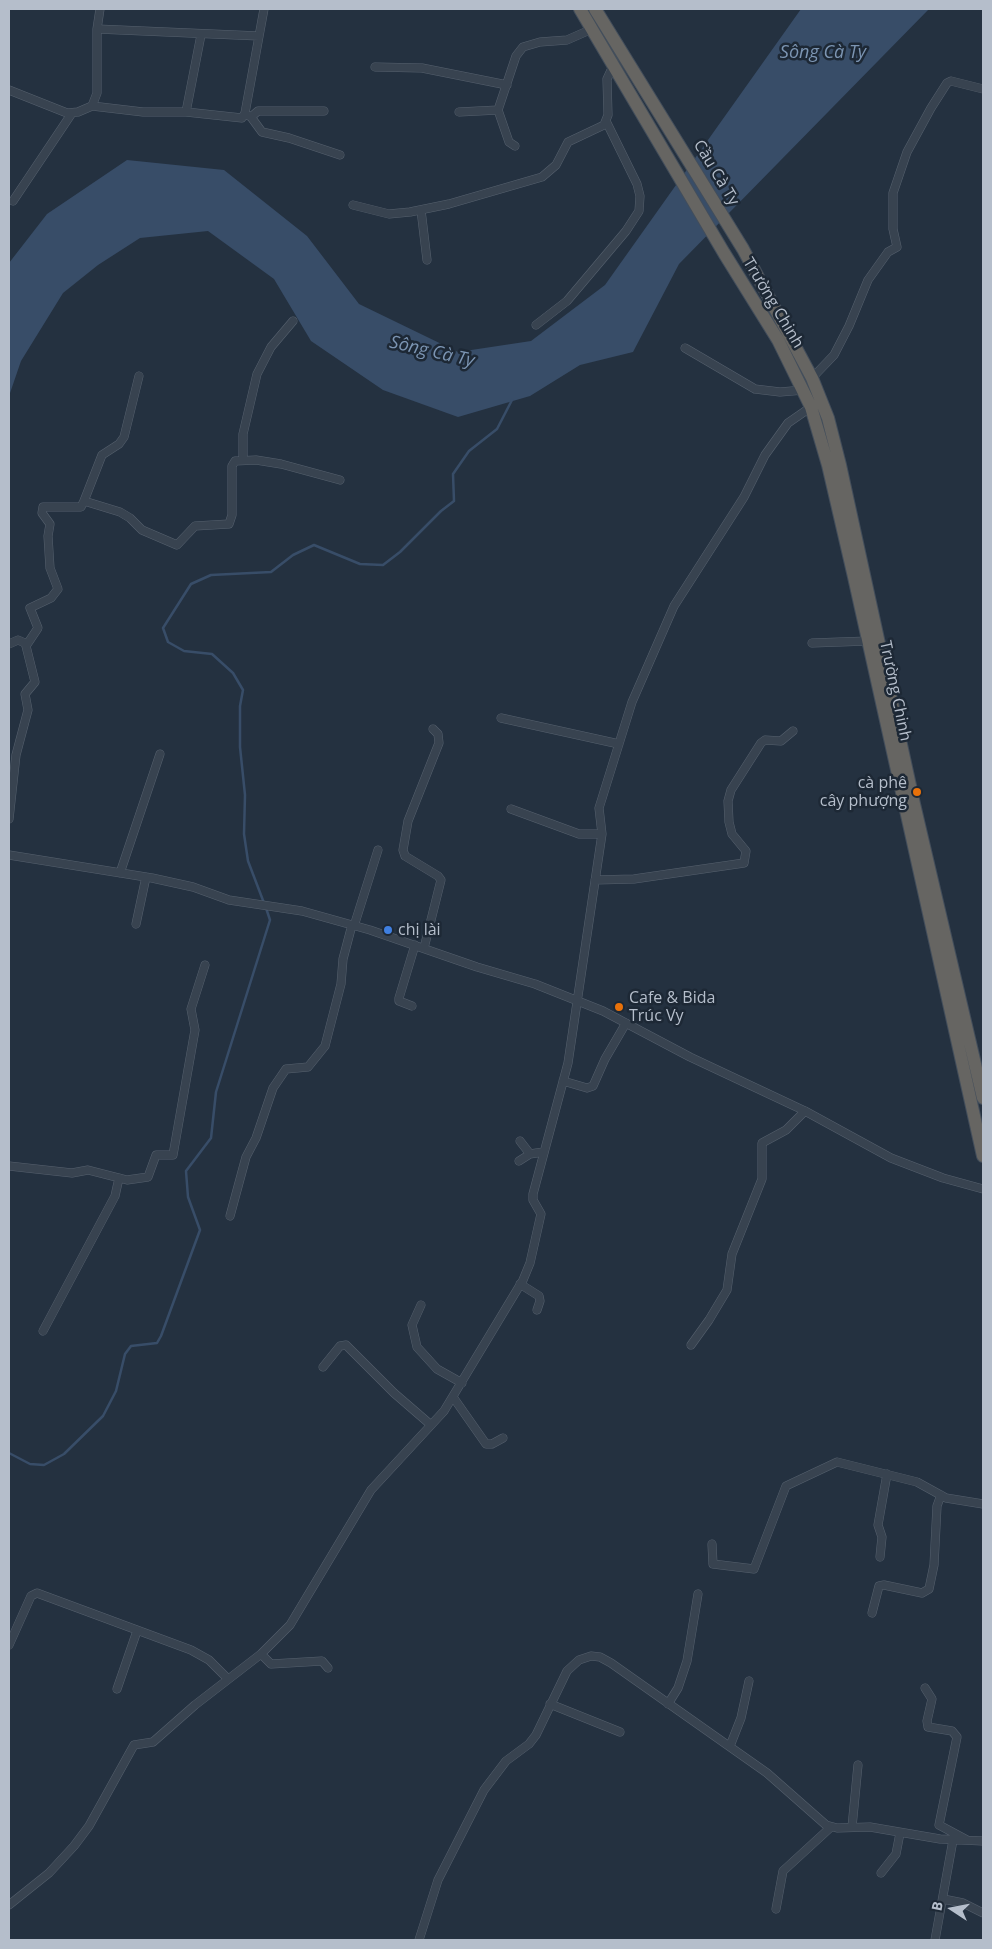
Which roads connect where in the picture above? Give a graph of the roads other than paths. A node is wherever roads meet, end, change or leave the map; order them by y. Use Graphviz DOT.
graph roads {
  1 [pos="100,9"];
  2 [pos="264,9"];
  3 [pos="580,9"];
  4 [pos="595,9"];
  5 [pos="97,28"];
  6 [pos="592,29"];
  7 [pos="201,35"];
  8 [pos="259,36"];
  9 [pos="614,64"];
  10 [pos="375,67"];
  11 [pos="507,85"];
  12 [pos="983,89"];
  13 [pos="9,90"];
  14 [pos="92,106"];
  15 [pos="498,110"];
  16 [pos="324,111"];
  17 [pos="72,112"];
  18 [pos="186,112"];
  19 [pos="459,112"];
  20 [pos="248,116"];
  21 [pos="606,120"];
  22 [pos="515,146"];
  23 [pos="340,155"];
  24 [pos="13,200"];
  25 [pos="352,205"];
  26 [pos="421,210"];
  27 [pos="744,249"];
  28 [pos="724,253"];
  29 [pos="427,260"];
  30 [pos="292,321"];
  31 [pos="536,325"];
  32 [pos="685,348"];
  33 [pos="139,376"];
  34 [pos="812,378"];
  35 [pos="804,390"];
  36 [pos="811,407"];
  37 [pos="243,460"];
  38 [pos="340,480"];
  39 [pos="84,501"];
  40 [pos="868,641"];
  41 [pos="812,643"];
  42 [pos="9,644"];
  43 [pos="27,644"];
  44 [pos="501,718"];
  45 [pos="433,729"];
  46 [pos="793,731"];
  47 [pos="619,744"];
  48 [pos="160,754"];
  49 [pos="511,809"];
  50 [pos="9,819"];
  51 [pos="602,834"];
  52 [pos="378,850"];
  53 [pos="9,854"];
  54 [pos="120,873"];
  55 [pos="146,877"];
  56 [pos="595,880"];
  57 [pos="136,924"];
  58 [pos="353,925"];
  59 [pos="415,945"];
  60 [pos="424,948"];
  61 [pos="205,965"];
  62 [pos="578,1000"];
  63 [pos="412,1006"];
  64 [pos="626,1023"];
  65 [pos="563,1081"];
  66 [pos="983,1098"];
  67 [pos="805,1111"];
  68 [pos="520,1141"];
  69 [pos="544,1152"];
  70 [pos="530,1154"];
  71 [pos="983,1156"];
  72 [pos="519,1161"];
  73 [pos="9,1166"];
  74 [pos="119,1178"];
  75 [pos="983,1189"];
  76 [pos="230,1216"];
  77 [pos="520,1284"];
  78 [pos="421,1305"];
  79 [pos="537,1310"];
  80 [pos="43,1331"];
  81 [pos="691,1345"];
  82 [pos="323,1367"];
  83 [pos="462,1383"];
  84 [pos="453,1397"];
  85 [pos="432,1425"];
  86 [pos="504,1438"];
  87 [pos="887,1474"];
  88 [pos="941,1495"];
  89 [pos="983,1504"];
  90 [pos="712,1544"];
  91 [pos="880,1557"];
  92 [pos="698,1594"];
  93 [pos="872,1613"];
  94 [pos="137,1631"];
  95 [pos="9,1645"];
  96 [pos="261,1654"];
  97 [pos="328,1668"];
  98 [pos="228,1679"];
  99 [pos="749,1681"];
  100 [pos="925,1688"];
  101 [pos="117,1689"];
  102 [pos="550,1704"];
  103 [pos="668,1704"];
  104 [pos="620,1732"];
  105 [pos="730,1746"];
  106 [pos="858,1765"];
  107 [pos="831,1827"];
  108 [pos="852,1827"];
  109 [pos="900,1833"];
  110 [pos="953,1840"];
  111 [pos="969,1841"];
  112 [pos="983,1842"];
  113 [pos="881,1873"];
  114 [pos="943,1899"];
  115 [pos="9,1905"];
  116 [pos="776,1910"];
  117 [pos="983,1913"];
  118 [pos="419,1940"];
  119 [pos="935,1940"];
  1 -- 5 [label="street"];
  2 -- 8 [label="street"];
  3 -- 6 [label="highway"];
  4 -- 27 [label="highway, Cầu Cà Ty"];
  5 -- 7 [label="street"];
  5 -- 14 [label="street"];
  6 -- 9 [label="highway"];
  6 -- 11 [label="street"];
  7 -- 8 [label="street"];
  7 -- 18 [label="street"];
  8 -- 20 [label="street"];
  9 -- 21 [label="street"];
  9 -- 28 [label="highway, Cầu Cà Ty"];
  10 -- 11 [label="street"];
  11 -- 15 [label="street"];
  12 -- 34 [label="street"];
  13 -- 17 [label="street"];
  14 -- 17 [label="street"];
  14 -- 18 [label="street"];
  15 -- 19 [label="street"];
  15 -- 22 [label="street"];
  16 -- 20 [label="street"];
  17 -- 24 [label="street"];
  18 -- 20 [label="street"];
  20 -- 23 [label="street"];
  21 -- 26 [label="street"];
  21 -- 31 [label="street"];
  25 -- 26 [label="street"];
  26 -- 29 [label="street"];
  27 -- 34 [label="highway, Trường Chinh"];
  28 -- 35 [label="highway, Trường Chinh"];
  30 -- 37 [label="street"];
  32 -- 35 [label="street"];
  33 -- 39 [label="street"];
  34 -- 66 [label="highway, Trường Chinh"];
  35 -- 36 [label="highway, Trường Chinh"];
  36 -- 40 [label="highway, Trường Chinh"];
  36 -- 47 [label="street"];
  37 -- 38 [label="street"];
  37 -- 39 [label="street"];
  39 -- 43 [label="street"];
  40 -- 41 [label="street"];
  40 -- 71 [label="highway, Trường Chinh"];
  42 -- 43 [label="street"];
  43 -- 50 [label="street"];
  44 -- 47 [label="street"];
  45 -- 60 [label="street"];
  46 -- 56 [label="street"];
  47 -- 51 [label="street"];
  48 -- 54 [label="street"];
  49 -- 51 [label="street"];
  51 -- 56 [label="street"];
  52 -- 58 [label="street"];
  53 -- 54 [label="street"];
  54 -- 55 [label="street"];
  55 -- 57 [label="street"];
  55 -- 58 [label="street"];
  56 -- 62 [label="street"];
  58 -- 59 [label="street"];
  58 -- 76 [label="street"];
  59 -- 60 [label="street"];
  59 -- 63 [label="street"];
  60 -- 62 [label="street"];
  61 -- 74 [label="street"];
  62 -- 64 [label="street"];
  62 -- 65 [label="street"];
  64 -- 65 [label="street"];
  64 -- 67 [label="street"];
  65 -- 69 [label="street"];
  67 -- 75 [label="street"];
  67 -- 81 [label="street"];
  68 -- 70 [label="street"];
  69 -- 70 [label="street"];
  69 -- 77 [label="street"];
  70 -- 72 [label="street"];
  73 -- 74 [label="street"];
  74 -- 80 [label="street"];
  77 -- 79 [label="street"];
  77 -- 83 [label="street"];
  78 -- 83 [label="street"];
  82 -- 85 [label="street"];
  83 -- 84 [label="street"];
  84 -- 85 [label="street"];
  84 -- 86 [label="street"];
  85 -- 96 [label="street"];
  87 -- 88 [label="street"];
  87 -- 90 [label="street"];
  87 -- 91 [label="street"];
  88 -- 89 [label="street"];
  88 -- 93 [label="street"];
  92 -- 103 [label="street"];
  94 -- 95 [label="street"];
  94 -- 98 [label="street"];
  94 -- 101 [label="street"];
  96 -- 97 [label="street"];
  96 -- 98 [label="street"];
  98 -- 115 [label="street"];
  99 -- 105 [label="street"];
  100 -- 111 [label="street"];
  102 -- 103 [label="street"];
  102 -- 104 [label="street"];
  102 -- 118 [label="street"];
  103 -- 105 [label="street"];
  105 -- 107 [label="street"];
  106 -- 108 [label="street"];
  107 -- 108 [label="street"];
  107 -- 116 [label="street"];
  108 -- 109 [label="street"];
  109 -- 110 [label="street"];
  109 -- 113 [label="street"];
  110 -- 111 [label="street"];
  110 -- 114 [label="street"];
  111 -- 112 [label="street"];
  114 -- 117 [label="street"];
  114 -- 119 [label="street"];
}
